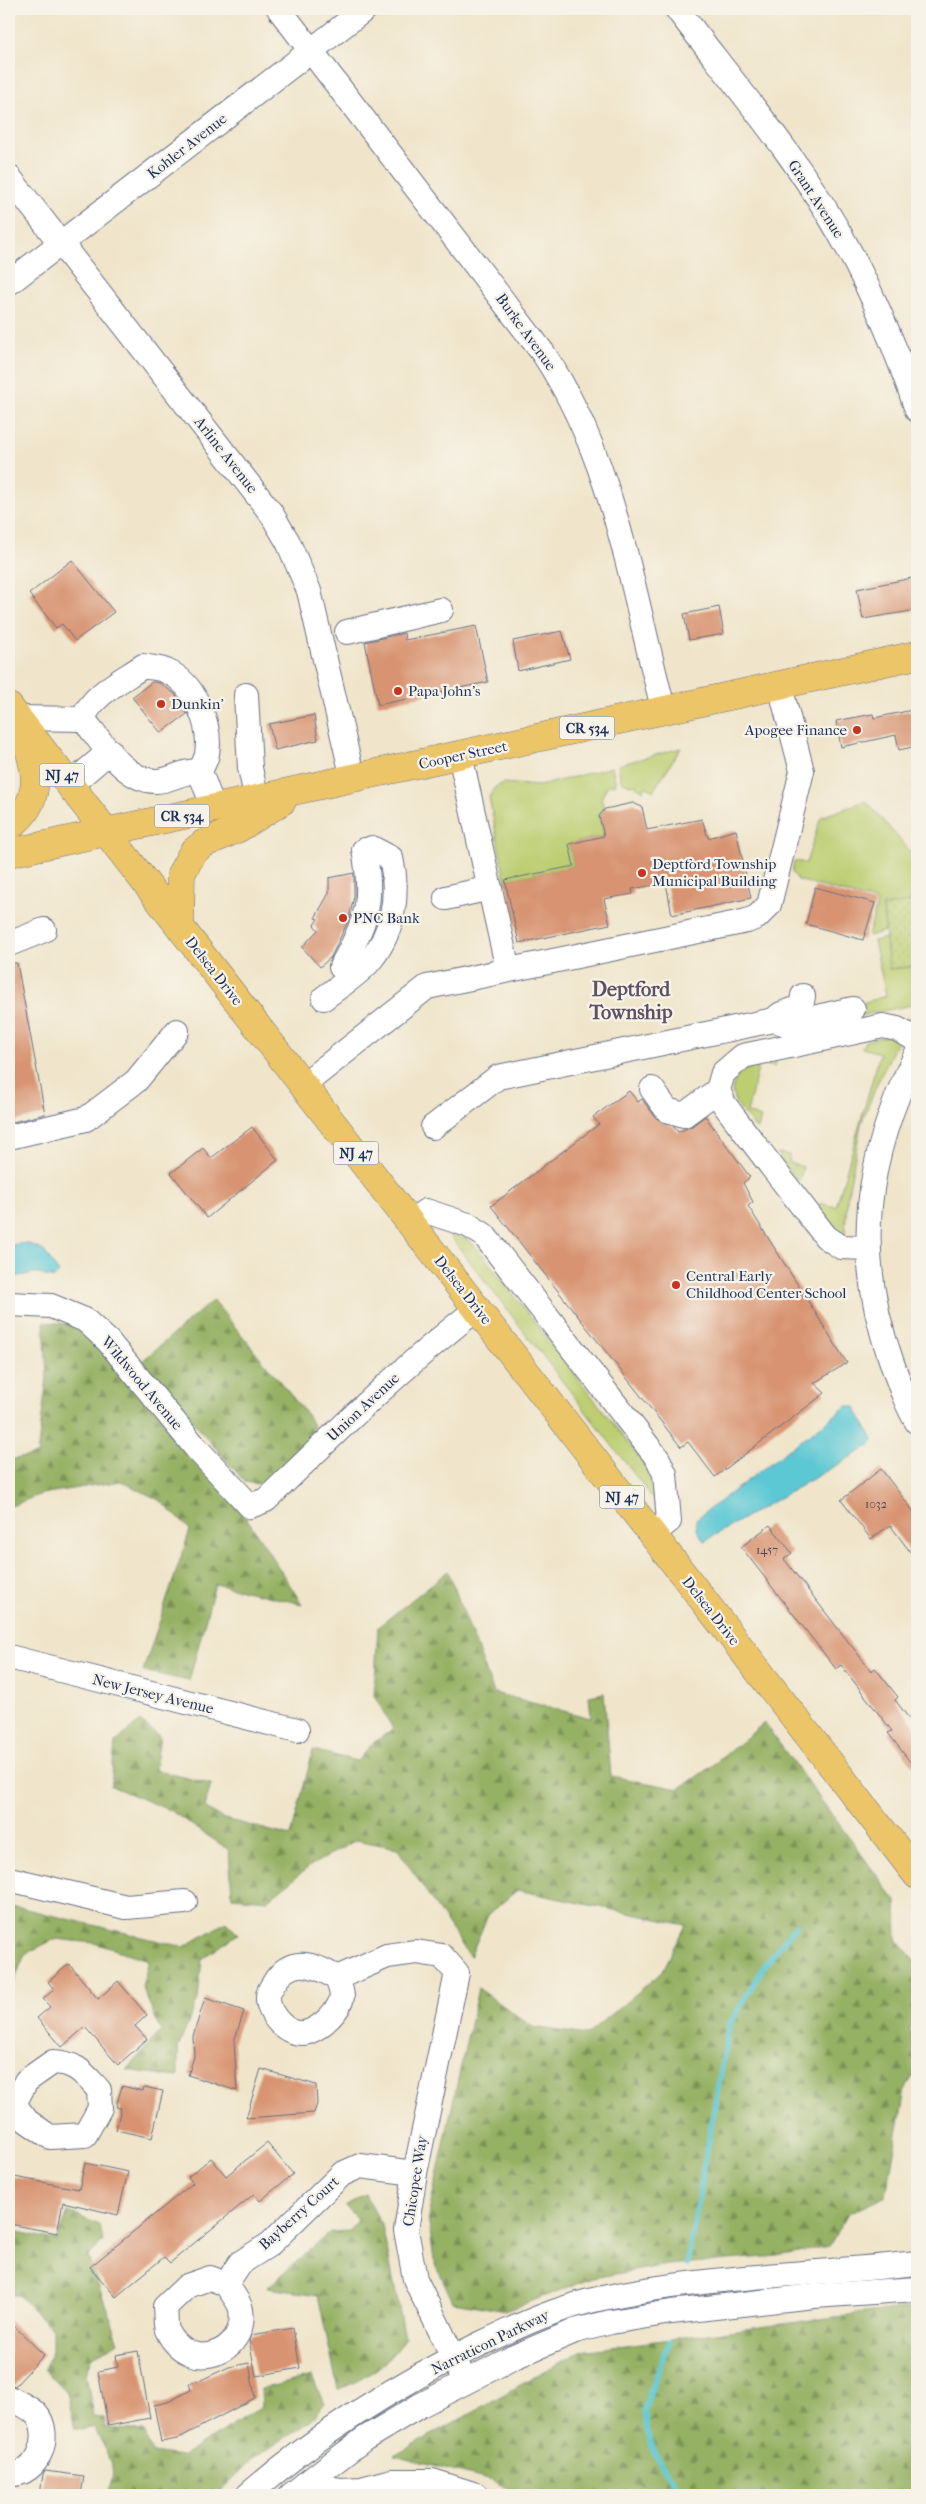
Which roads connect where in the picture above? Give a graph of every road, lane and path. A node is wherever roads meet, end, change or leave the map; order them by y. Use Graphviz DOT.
graph roads {
  1 [pos="279,9"];
  2 [pos="365,9"];
  3 [pos="677,9"];
  4 [pos="312,50"];
  5 [pos="9,177"];
  6 [pos="60,243"];
  7 [pos="9,283"];
  8 [pos="917,410"];
  9 [pos="441,610"];
  10 [pos="347,632"];
  11 [pos="917,656"];
  12 [pos="780,686"];
  13 [pos="246,695"];
  14 [pos="664,711"];
  15 [pos="13,712"];
  16 [pos="83,719"];
  17 [pos="110,751"];
  18 [pos="460,755"];
  19 [pos="200,772"];
  20 [pos="353,779"];
  21 [pos="70,785"];
  22 [pos="298,791"];
  23 [pos="257,800"];
  24 [pos="214,809"];
  25 [pos="9,827"];
  26 [pos="107,833"];
  27 [pos="364,850"];
  28 [pos="9,853"];
  29 [pos="490,888"];
  30 [pos="446,898"];
  31 [pos="180,926"];
  32 [pos="44,930"];
  33 [pos="9,944"];
  34 [pos="341,967"];
  35 [pos="508,970"];
  36 [pos="803,996"];
  37 [pos="853,1009"];
  38 [pos="774,1020"];
  39 [pos="177,1031"];
  40 [pos="917,1040"];
  41 [pos="917,1053"];
  42 [pos="303,1085"];
  43 [pos="652,1090"];
  44 [pos="718,1090"];
  45 [pos="433,1127"];
  46 [pos="9,1138"];
  47 [pos="410,1222"];
  48 [pos="867,1248"];
  49 [pos="9,1304"];
  50 [pos="477,1308"];
  51 [pos="917,1422"];
  52 [pos="250,1506"];
  53 [pos="651,1534"];
  54 [pos="9,1657"];
  55 [pos="297,1730"];
  56 [pos="917,1875"];
  57 [pos="9,1879"];
  58 [pos="184,1902"];
  59 [pos="337,1978"];
  60 [pos="415,2173"];
  61 [pos="917,2262"];
  62 [pos="226,2284"];
  63 [pos="917,2289"];
  64 [pos="453,2357"];
  65 [pos="465,2381"];
  66 [pos="9,2398"];
  67 [pos="9,2474"];
  68 [pos="298,2490"];
  69 [pos="248,2495"];
  70 [pos="476,2495"];
  1 -- 4 [label="street, Burke Avenue"];
  2 -- 4 [label="street, Kohler Avenue"];
  3 -- 8 [label="street, Grant Avenue"];
  4 -- 6 [label="street, Kohler Avenue"];
  4 -- 14 [label="street, Burke Avenue"];
  5 -- 6 [label="street, Arline Avenue"];
  6 -- 7 [label="street, Kohler Avenue"];
  6 -- 20 [label="street, Arline Avenue"];
  9 -- 10 [label="street"];
  11 -- 12 [label="main road, Cooper Street / CR 534"];
  12 -- 14 [label="main road, Cooper Street / CR 534"];
  12 -- 35 [label="street"];
  13 -- 23 [label="street"];
  14 -- 18 [label="main road, Cooper Street / CR 534"];
  15 -- 16 [label="street"];
  15 -- 21 [label="main road, Delsea Drive / NJ 47"];
  15 -- 25 [label="main road"];
  16 -- 17 [label="street"];
  16 -- 19 [label="street"];
  17 -- 19 [label="street"];
  17 -- 21 [label="street"];
  18 -- 20 [label="main road, Cooper Street / CR 534"];
  18 -- 29 [label="street"];
  19 -- 24 [label="street"];
  20 -- 22 [label="main road, Cooper Street / CR 534"];
  21 -- 26 [label="main road, Delsea Drive / NJ 47"];
  22 -- 23 [label="main road, Cooper Street / CR 534"];
  22 -- 31 [label="main road"];
  23 -- 24 [label="main road, Cooper Street / CR 534"];
  24 -- 26 [label="main road, Cooper Street / CR 534"];
  26 -- 28 [label="main road, Cooper Street / CR 534"];
  26 -- 31 [label="main road, Delsea Drive / NJ 47"];
  27 -- 34 [label="street"];
  29 -- 30 [label="street"];
  29 -- 35 [label="street"];
  31 -- 42 [label="main road, Delsea Drive / NJ 47"];
  32 -- 33 [label="street"];
  34 -- 34 [label="street"];
  35 -- 42 [label="street"];
  36 -- 38 [label="street"];
  37 -- 38 [label="street"];
  38 -- 45 [label="street"];
  39 -- 46 [label="street"];
  40 -- 44 [label="street"];
  41 -- 48 [label="street"];
  42 -- 47 [label="main road, Delsea Drive / NJ 47"];
  43 -- 44 [label="street"];
  44 -- 48 [label="street"];
  47 -- 50 [label="main road, Delsea Drive / NJ 47"];
  47 -- 53 [label="street"];
  48 -- 51 [label="street"];
  49 -- 52 [label="street, Wildwood Avenue"];
  50 -- 52 [label="street, Union Avenue"];
  50 -- 53 [label="main road, Delsea Drive / NJ 47"];
  53 -- 56 [label="main road, Delsea Drive / NJ 47"];
  54 -- 55 [label="street, New Jersey Avenue"];
  57 -- 58 [label="street"];
  59 -- 60 [label="street, Chicopee Way"];
  60 -- 62 [label="street, Bayberry Court"];
  60 -- 64 [label="street, Chicopee Way"];
  61 -- 64 [label="street, Narraticon Parkway"];
  63 -- 65 [label="street, Narraticon Parkway"];
  64 -- 65 [label="street, Chicopee Way"];
  64 -- 69 [label="street, Narraticon Parkway"];
  65 -- 68 [label="street, Narraticon Parkway"];
  66 -- 67 [label="street"];
  68 -- 70 [label="street"];
}
